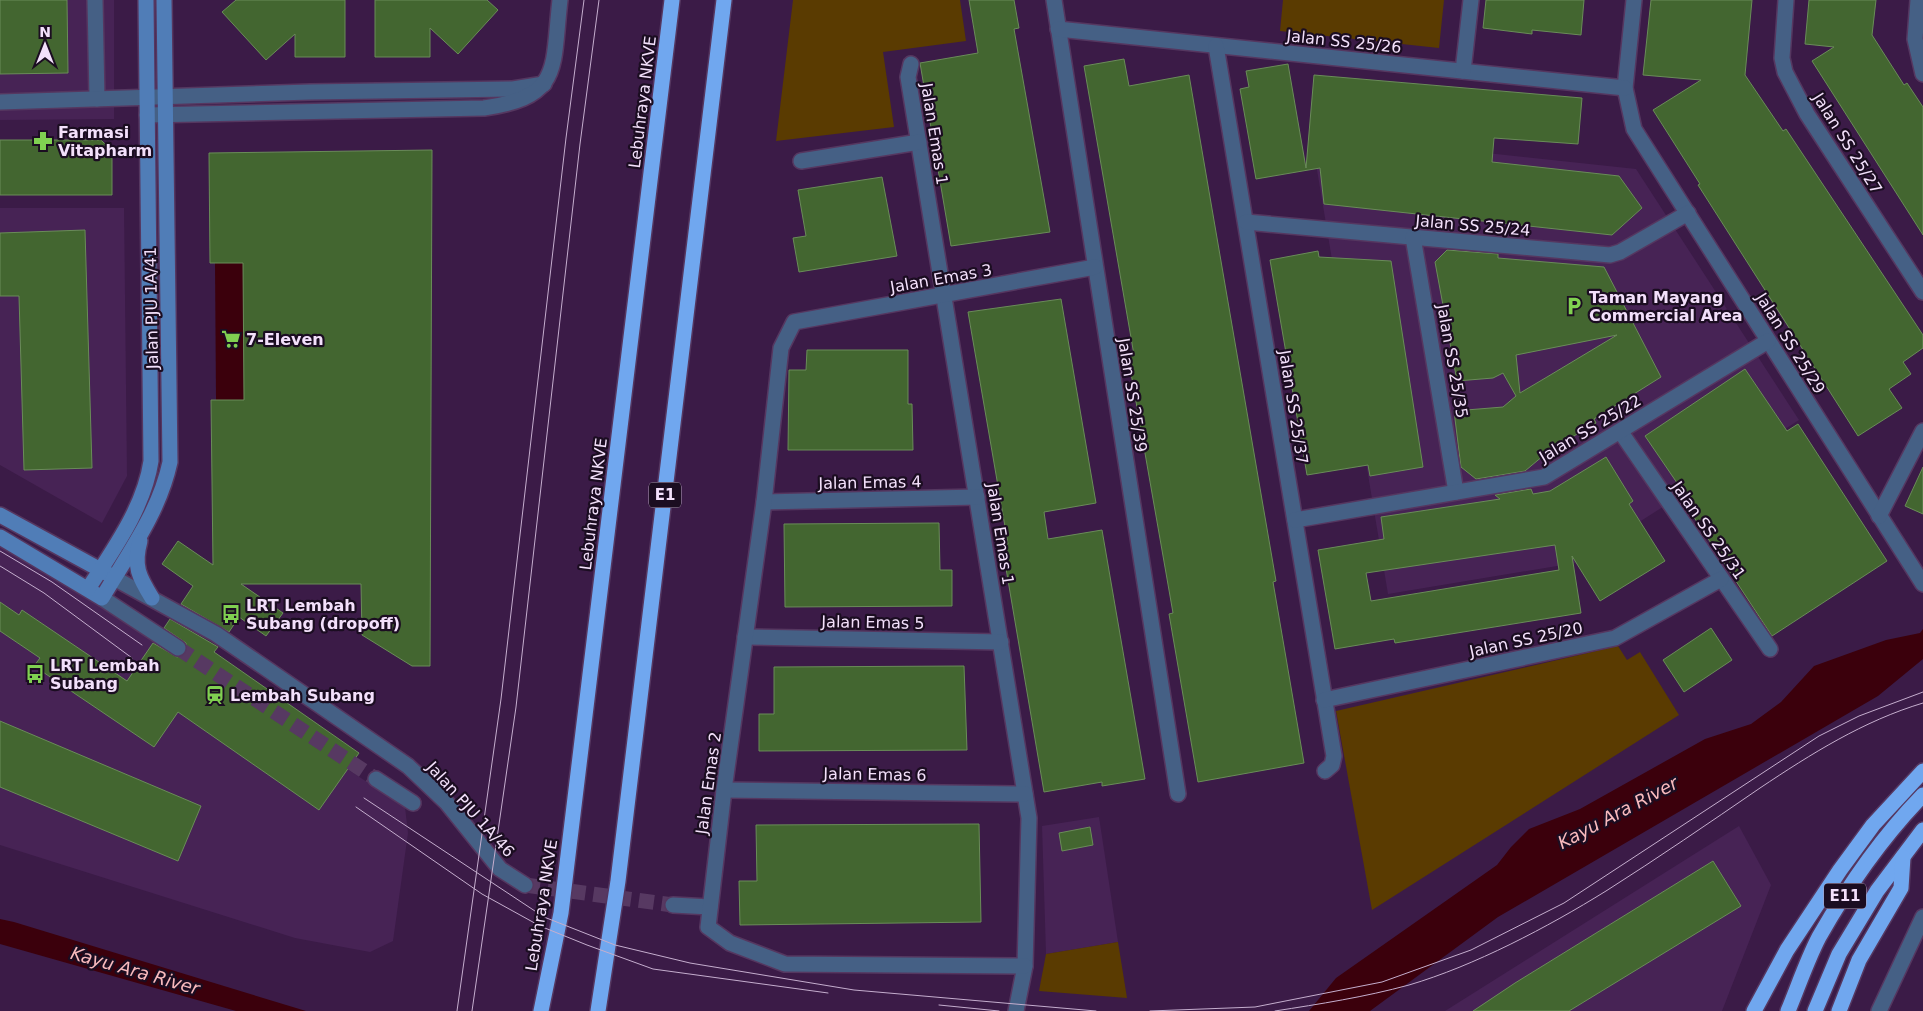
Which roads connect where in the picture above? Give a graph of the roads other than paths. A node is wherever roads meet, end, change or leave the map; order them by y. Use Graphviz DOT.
graph roads {
  1 [pos="95,0"];
  2 [pos="146,0"];
  3 [pos="164,0"];
  4 [pos="560,0"];
  5 [pos="672,0"];
  6 [pos="724,0"];
  7 [pos="1054,0"];
  8 [pos="1470,0"];
  9 [pos="1634,0"];
  10 [pos="1786,0"];
  11 [pos="1918,0"];
  12 [pos="1058,29"];
  13 [pos="1216,46"];
  14 [pos="911,64"];
  15 [pos="1463,71"];
  16 [pos="1923,74"];
  17 [pos="544,84"];
  18 [pos="1625,88"];
  19 [pos="166,97"];
  20 [pos="147,98"];
  21 [pos="97,99"];
  22 [pos="0,102"];
  23 [pos="147,115"];
  24 [pos="166,115"];
  25 [pos="919,142"];
  26 [pos="801,161"];
  27 [pos="1688,213"];
  28 [pos="1246,222"];
  29 [pos="1413,237"];
  30 [pos="1095,267"];
  31 [pos="1923,292"];
  32 [pos="944,295"];
  33 [pos="794,322"];
  34 [pos="1768,341"];
  35 [pos="1620,431"];
  36 [pos="1923,431"];
  37 [pos="1456,492"];
  38 [pos="977,498"];
  39 [pos="764,502"];
  40 [pos="0,515"];
  41 [pos="1880,516"];
  42 [pos="1295,520"];
  43 [pos="143,530"];
  44 [pos="0,537"];
  45 [pos="100,570"];
  46 [pos="114,578"];
  47 [pos="1721,578"];
  48 [pos="1923,584"];
  49 [pos="88,589"];
  50 [pos="102,598"];
  51 [pos="152,598"];
  52 [pos="745,637"];
  53 [pos="1000,642"];
  54 [pos="178,648"];
  55 [pos="1770,649"];
  56 [pos="1324,700"];
  57 [pos="1325,771"];
  58 [pos="1923,771"];
  59 [pos="376,779"];
  60 [pos="724,790"];
  61 [pos="1026,794"];
  62 [pos="1178,794"];
  63 [pos="1923,795"];
  64 [pos="413,803"];
  65 [pos="1923,830"];
  66 [pos="1903,857"];
  67 [pos="526,884"];
  68 [pos="673,904"];
  69 [pos="710,907"];
  70 [pos="1923,918"];
  71 [pos="1025,966"];
  72 [pos="541,1011"];
  73 [pos="598,1011"];
  74 [pos="1016,1011"];
  75 [pos="1754,1011"];
  76 [pos="1788,1011"];
  77 [pos="1815,1011"];
  78 [pos="1839,1011"];
  79 [pos="1879,1011"];
  1 -- 21 [label="street"];
  2 -- 20 [label="street, Jalan PJU 1A/41"];
  3 -- 19 [label="street, Jalan PJU 1A/41"];
  4 -- 17 [label="street"];
  5 -- 72 [label="highway, Lebuhraya NKVE"];
  6 -- 73 [label="highway, E1"];
  7 -- 12 [label="street, Jalan SS 25/39"];
  8 -- 15 [label="street"];
  9 -- 18 [label="street, Jalan SS 25/29"];
  10 -- 31 [label="street, Jalan SS 25/27"];
  11 -- 16 [label="street"];
  12 -- 13 [label="street, Jalan SS 25/26"];
  12 -- 30 [label="street, Jalan SS 25/39"];
  13 -- 15 [label="street, Jalan SS 25/26"];
  13 -- 28 [label="street, Jalan SS 25/37"];
  14 -- 25 [label="street, Jalan Emas 1"];
  15 -- 18 [label="street, Jalan SS 25/26"];
  17 -- 19 [label="street"];
  17 -- 24 [label="street"];
  18 -- 27 [label="street, Jalan SS 25/29"];
  19 -- 20 [label="street"];
  19 -- 24 [label="street, Jalan PJU 1A/41"];
  20 -- 21 [label="street"];
  20 -- 23 [label="street, Jalan PJU 1A/41"];
  21 -- 22 [label="street"];
  23 -- 24 [label="street"];
  23 -- 45 [label="street, Jalan PJU 1A/41"];
  24 -- 43 [label="street, Jalan PJU 1A/41"];
  25 -- 26 [label="street"];
  25 -- 32 [label="street, Jalan Emas 1"];
  27 -- 29 [label="street, Jalan SS 25/24"];
  27 -- 34 [label="street, Jalan SS 25/29"];
  28 -- 29 [label="street, Jalan SS 25/24"];
  28 -- 42 [label="street, Jalan SS 25/37"];
  29 -- 37 [label="street, Jalan SS 25/35"];
  30 -- 32 [label="street, Jalan Emas 3"];
  30 -- 62 [label="street, Jalan SS 25/39"];
  32 -- 33 [label="street, Jalan Emas 3"];
  32 -- 38 [label="street, Jalan Emas 1"];
  33 -- 39 [label="street, Jalan Emas 2"];
  34 -- 35 [label="street, Jalan SS 25/22"];
  34 -- 41 [label="street, Jalan SS 25/29"];
  35 -- 37 [label="street, Jalan SS 25/22"];
  35 -- 47 [label="street, Jalan SS 25/31"];
  36 -- 41 [label="street"];
  37 -- 42 [label="street, Jalan SS 25/22"];
  38 -- 39 [label="street, Jalan Emas 4"];
  38 -- 53 [label="street, Jalan Emas 1"];
  39 -- 52 [label="street, Jalan Emas 2"];
  40 -- 45 [label="street"];
  41 -- 48 [label="street, Jalan SS 25/29"];
  42 -- 56 [label="street, Jalan SS 25/37"];
  43 -- 46 [label="street, Jalan PJU 1A/41"];
  43 -- 51 [label="street"];
  44 -- 49 [label="street"];
  45 -- 46 [label="street"];
  45 -- 49 [label="street, Jalan PJU 1A/41"];
  46 -- 50 [label="street, Jalan PJU 1A/41"];
  46 -- 51 [label="street, Jalan PJU 1A/46"];
  47 -- 55 [label="street, Jalan SS 25/31"];
  47 -- 56 [label="street, Jalan SS 25/20"];
  49 -- 50 [label="street"];
  50 -- 54 [label="street"];
  51 -- 67 [label="street, Jalan PJU 1A/46"];
  52 -- 53 [label="street, Jalan Emas 5"];
  52 -- 60 [label="street, Jalan Emas 2"];
  53 -- 61 [label="street, Jalan Emas 1"];
  56 -- 57 [label="street, Jalan SS 25/37"];
  58 -- 75 [label="highway"];
  59 -- 64 [label="street"];
  60 -- 61 [label="street, Jalan Emas 6"];
  60 -- 69 [label="street, Jalan Emas 2"];
  61 -- 71 [label="street, Jalan Emas 1"];
  63 -- 76 [label="highway, E11"];
  65 -- 66 [label="highway, E11"];
  66 -- 77 [label="highway, E11"];
  66 -- 78 [label="highway"];
  68 -- 69 [label="street"];
  69 -- 71 [label="street, Jalan Emas 2"];
  70 -- 79 [label="street"];
  71 -- 74 [label="street, Jalan Emas 1"];
}
